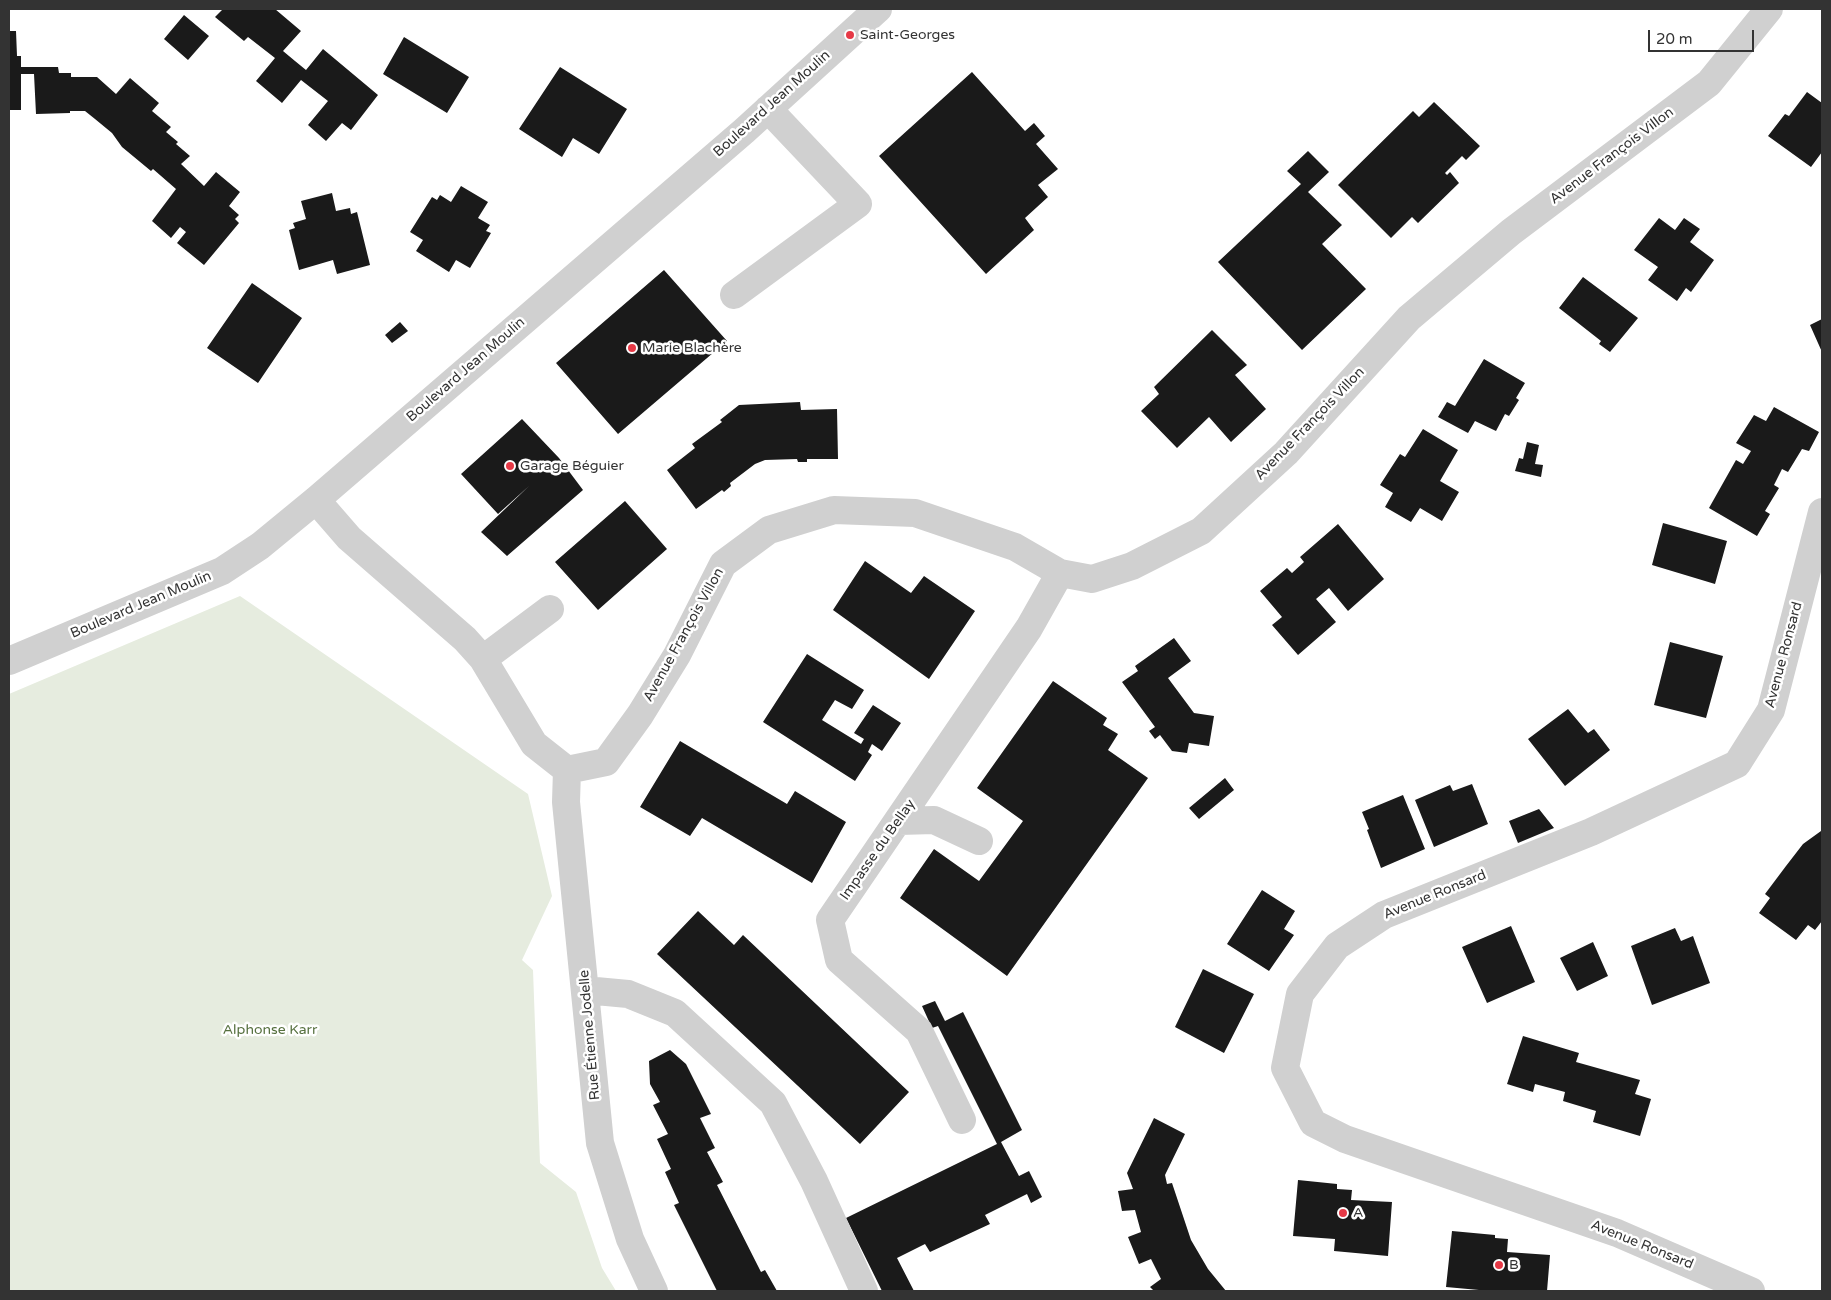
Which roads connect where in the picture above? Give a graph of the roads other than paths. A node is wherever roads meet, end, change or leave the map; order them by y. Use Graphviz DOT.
graph roads {
  1 [pos="878,9"];
  2 [pos="1769,9"];
  3 [pos="768,109"];
  4 [pos="734,295"];
  5 [pos="316,500"];
  6 [pos="1822,512"];
  7 [pos="1060,573"];
  8 [pos="550,610"];
  9 [pos="483,659"];
  10 [pos="9,661"];
  11 [pos="567,770"];
  12 [pos="899,821"];
  13 [pos="979,841"];
  14 [pos="585,990"];
  15 [pos="962,1120"];
  16 [pos="654,1291"];
  17 [pos="864,1291"];
  18 [pos="1750,1291"];
  1 -- 3 [label="street, Boulevard Jean Moulin"];
  2 -- 7 [label="street, Avenue François Villon"];
  3 -- 4 [label="street"];
  3 -- 5 [label="street, Boulevard Jean Moulin"];
  5 -- 9 [label="street"];
  5 -- 10 [label="street, Boulevard Jean Moulin"];
  6 -- 18 [label="street, Avenue Ronsard"];
  7 -- 11 [label="street, Avenue François Villon"];
  7 -- 12 [label="street, Impasse du Bellay"];
  8 -- 9 [label="street"];
  9 -- 11 [label="street"];
  11 -- 14 [label="street, Rue Étienne Jodelle"];
  12 -- 13 [label="street"];
  12 -- 15 [label="street, Impasse du Bellay"];
  14 -- 16 [label="street, Rue Étienne Jodelle"];
  14 -- 17 [label="street"];
}
